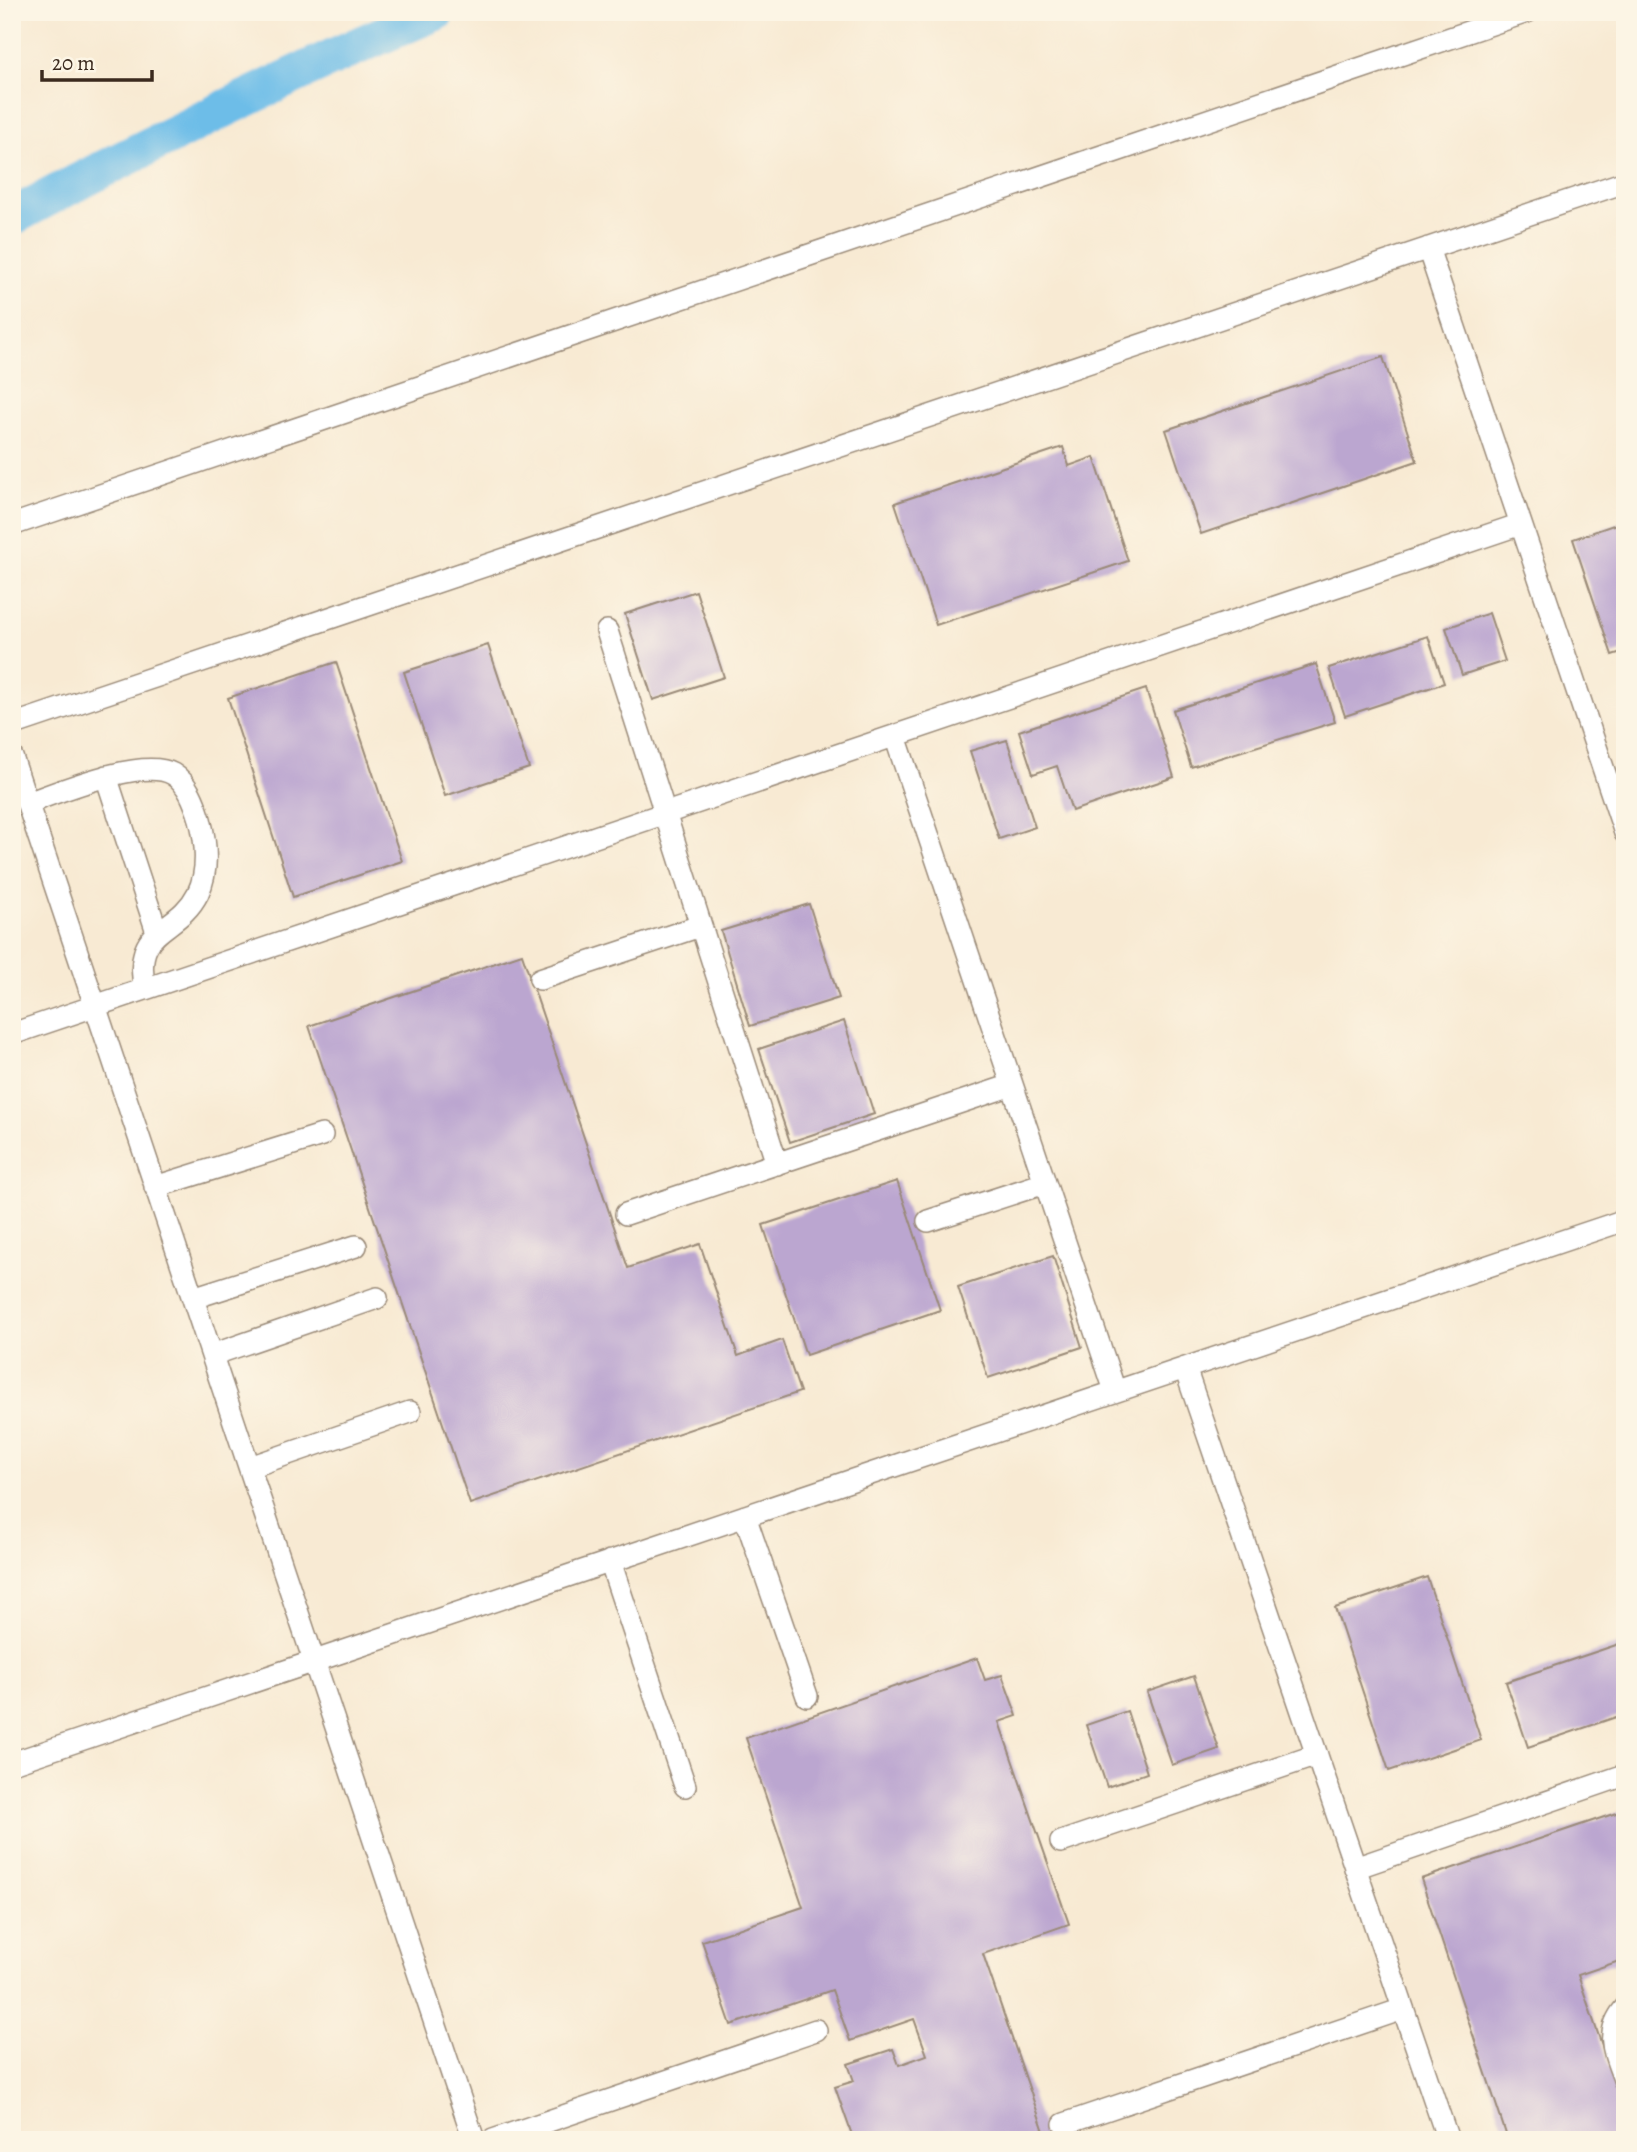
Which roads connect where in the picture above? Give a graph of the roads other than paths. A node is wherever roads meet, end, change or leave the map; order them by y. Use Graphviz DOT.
graph roads {
  1 [pos="1527,12"];
  2 [pos="1625,182"];
  3 [pos="1428,248"];
  4 [pos="1521,524"];
  5 [pos="12,526"];
  6 [pos="607,631"];
  7 [pos="12,725"];
  8 [pos="895,736"];
  9 [pos="12,757"];
  10 [pos="106,776"];
  11 [pos="27,803"];
  12 [pos="664,814"];
  13 [pos="1625,833"];
  14 [pos="700,926"];
  15 [pos="157,932"];
  16 [pos="540,979"];
  17 [pos="145,989"];
  18 [pos="96,1006"];
  19 [pos="12,1034"];
  20 [pos="1012,1085"];
  21 [pos="322,1135"];
  22 [pos="777,1164"];
  23 [pos="1045,1183"];
  24 [pos="156,1187"];
  25 [pos="626,1214"];
  26 [pos="1625,1220"];
  27 [pos="928,1221"];
  28 [pos="356,1246"];
  29 [pos="193,1298"];
  30 [pos="377,1298"];
  31 [pos="212,1355"];
  32 [pos="1185,1368"];
  33 [pos="1115,1391"];
  34 [pos="410,1412"];
  35 [pos="250,1467"];
  36 [pos="745,1516"];
  37 [pos="610,1561"];
  38 [pos="314,1661"];
  39 [pos="807,1696"];
  40 [pos="1317,1755"];
  41 [pos="12,1763"];
  42 [pos="1625,1775"];
  43 [pos="685,1786"];
  44 [pos="1062,1842"];
  45 [pos="1355,1868"];
  46 [pos="1625,2008"];
  47 [pos="1403,2009"];
  48 [pos="816,2030"];
  49 [pos="1625,2082"];
  50 [pos="1064,2124"];
  51 [pos="474,2140"];
  52 [pos="493,2140"];
  53 [pos="1448,2140"];
  1 -- 5 [label="lane"];
  2 -- 3 [label="lane"];
  3 -- 4 [label="lane"];
  3 -- 7 [label="lane"];
  4 -- 8 [label="lane"];
  4 -- 13 [label="lane"];
  6 -- 12 [label="lane"];
  8 -- 12 [label="lane"];
  8 -- 20 [label="lane"];
  9 -- 11 [label="lane"];
  10 -- 11 [label="lane"];
  10 -- 15 [label="lane"];
  10 -- 15 [label="lane"];
  11 -- 18 [label="lane"];
  12 -- 14 [label="lane"];
  12 -- 17 [label="lane"];
  14 -- 16 [label="lane"];
  14 -- 22 [label="lane"];
  15 -- 17 [label="lane"];
  17 -- 18 [label="lane"];
  18 -- 19 [label="lane"];
  18 -- 24 [label="lane"];
  20 -- 22 [label="lane"];
  20 -- 23 [label="lane"];
  21 -- 24 [label="lane"];
  22 -- 25 [label="lane"];
  23 -- 27 [label="lane"];
  23 -- 33 [label="lane"];
  24 -- 29 [label="lane"];
  26 -- 32 [label="lane"];
  28 -- 29 [label="lane"];
  29 -- 31 [label="lane"];
  30 -- 31 [label="lane"];
  31 -- 35 [label="lane"];
  32 -- 33 [label="lane"];
  32 -- 40 [label="lane"];
  33 -- 36 [label="lane"];
  34 -- 35 [label="lane"];
  35 -- 38 [label="lane"];
  36 -- 37 [label="lane"];
  36 -- 39 [label="lane"];
  37 -- 38 [label="lane"];
  37 -- 43 [label="lane"];
  38 -- 41 [label="lane"];
  38 -- 51 [label="lane"];
  40 -- 44 [label="lane"];
  40 -- 45 [label="lane"];
  42 -- 45 [label="lane"];
  45 -- 47 [label="lane"];
  46 -- 49 [label="lane"];
  47 -- 50 [label="lane"];
  47 -- 53 [label="lane"];
  48 -- 52 [label="lane"];
}
